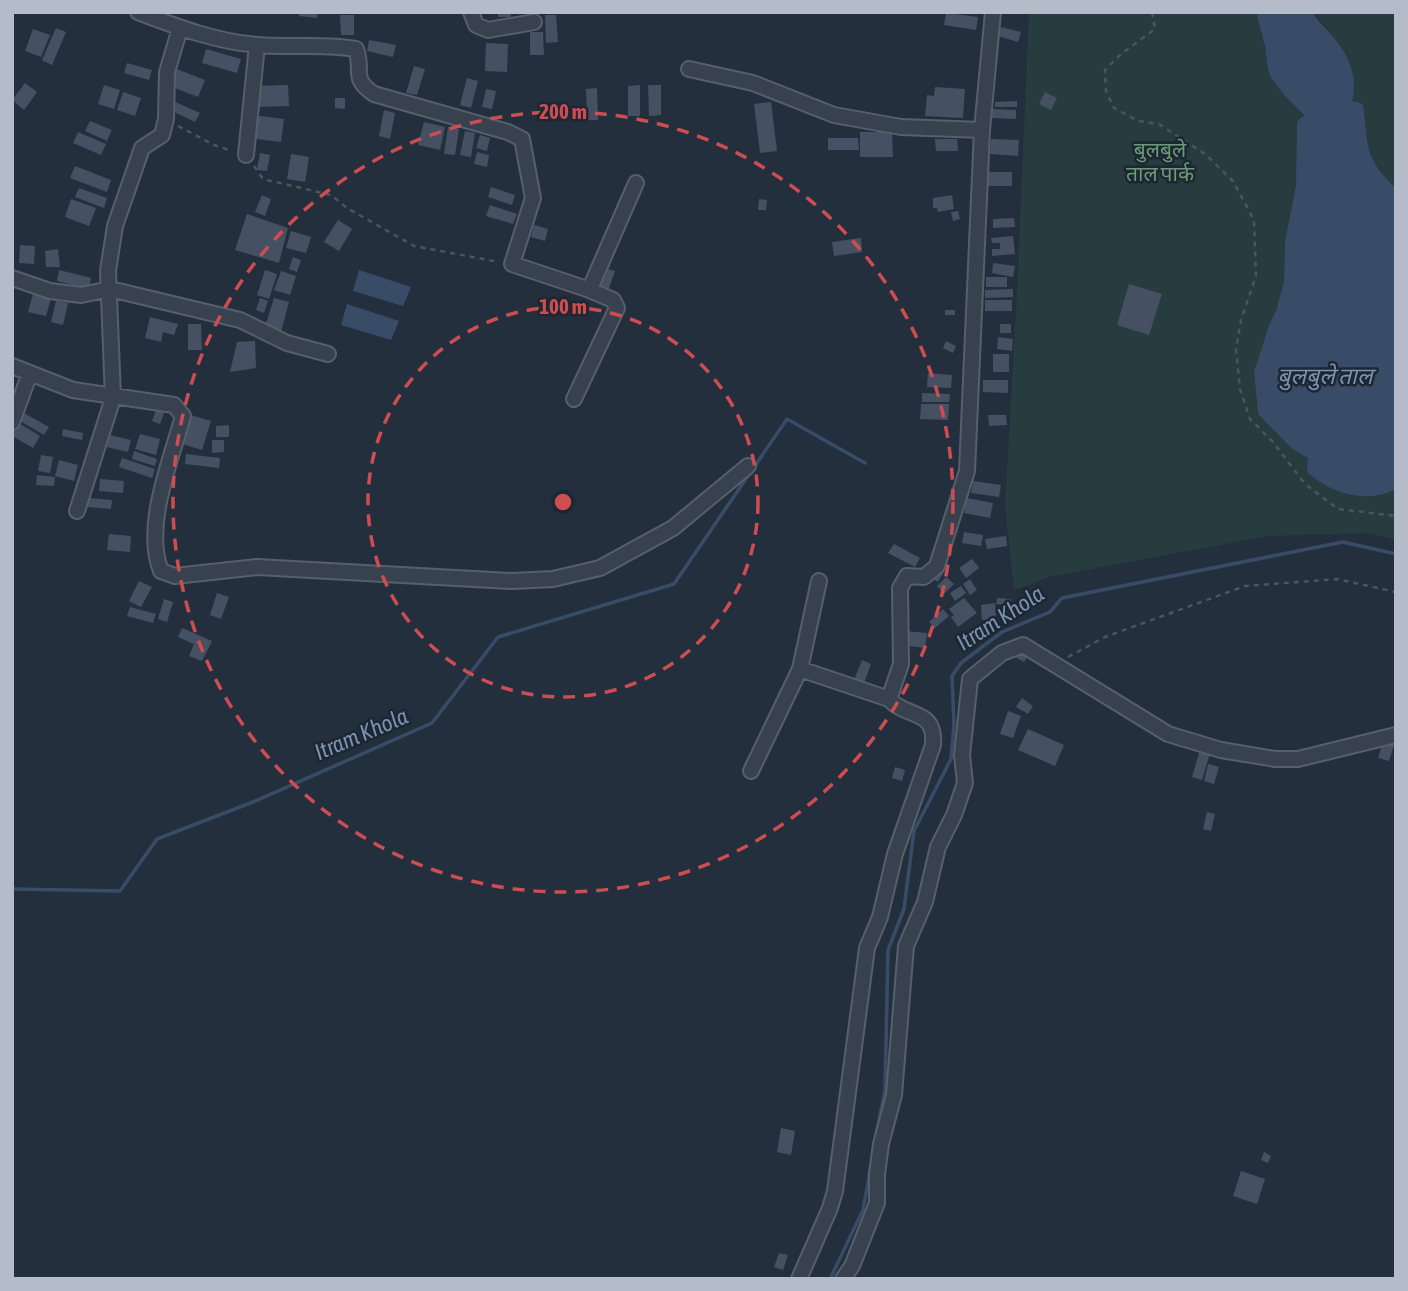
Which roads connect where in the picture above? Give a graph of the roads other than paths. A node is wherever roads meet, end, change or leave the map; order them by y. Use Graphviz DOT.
graph roads {
  1 [pos="138,12"];
  2 [pos="471,12"];
  3 [pos="993,12"];
  4 [pos="534,22"];
  5 [pos="180,28"];
  6 [pos="257,45"];
  7 [pos="689,69"];
  8 [pos="982,130"];
  9 [pos="246,155"];
  10 [pos="636,183"];
  11 [pos="12,278"];
  12 [pos="110,289"];
  13 [pos="587,289"];
  14 [pos="327,354"];
  15 [pos="12,366"];
  16 [pos="30,373"];
  17 [pos="113,398"];
  18 [pos="575,399"];
  19 [pos="12,422"];
  20 [pos="748,466"];
  21 [pos="77,511"];
  22 [pos="819,581"];
  23 [pos="800,669"];
  24 [pos="889,699"];
  25 [pos="1396,734"];
  26 [pos="751,771"];
  27 [pos="799,1279"];
  28 [pos="843,1279"];
  1 -- 5 [label="street"];
  2 -- 4 [label="street"];
  3 -- 8 [label="street"];
  5 -- 6 [label="street"];
  5 -- 12 [label="street"];
  6 -- 9 [label="street"];
  6 -- 13 [label="street"];
  7 -- 8 [label="street"];
  8 -- 24 [label="street"];
  10 -- 13 [label="street"];
  11 -- 12 [label="street"];
  12 -- 14 [label="street"];
  12 -- 17 [label="street"];
  13 -- 18 [label="street"];
  15 -- 16 [label="street"];
  16 -- 17 [label="street"];
  16 -- 19 [label="street"];
  17 -- 20 [label="street"];
  17 -- 21 [label="street"];
  22 -- 23 [label="street"];
  23 -- 24 [label="street"];
  23 -- 26 [label="street"];
  24 -- 27 [label="street"];
  25 -- 28 [label="street"];
}
